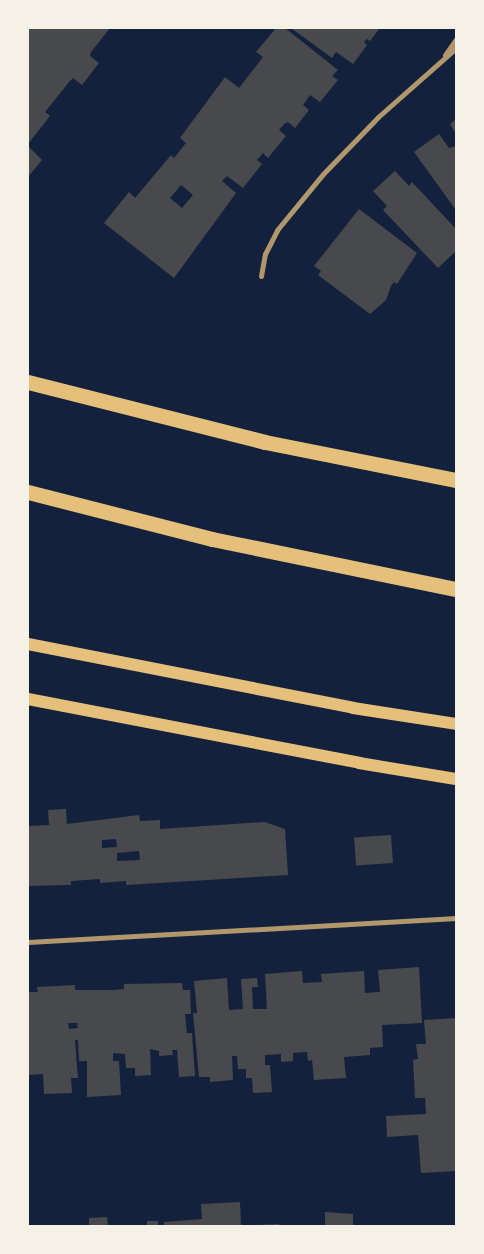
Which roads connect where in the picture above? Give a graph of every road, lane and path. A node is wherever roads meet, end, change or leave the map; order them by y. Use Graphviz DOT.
graph roads {
  1 [pos="456,39"];
  2 [pos="456,48"];
  3 [pos="440,61"];
  4 [pos="261,276"];
  5 [pos="28,382"];
  6 [pos="456,480"];
  7 [pos="28,492"];
  8 [pos="456,589"];
  9 [pos="28,644"];
  10 [pos="28,699"];
  11 [pos="456,724"];
  12 [pos="456,778"];
  13 [pos="456,918"];
  14 [pos="28,942"];
  1 -- 3 [label="street"];
  2 -- 3 [label="street"];
  3 -- 4 [label="street"];
  5 -- 6 [label="highway"];
  7 -- 8 [label="highway"];
  9 -- 11 [label="main road"];
  10 -- 12 [label="main road"];
  13 -- 14 [label="street"];
}
